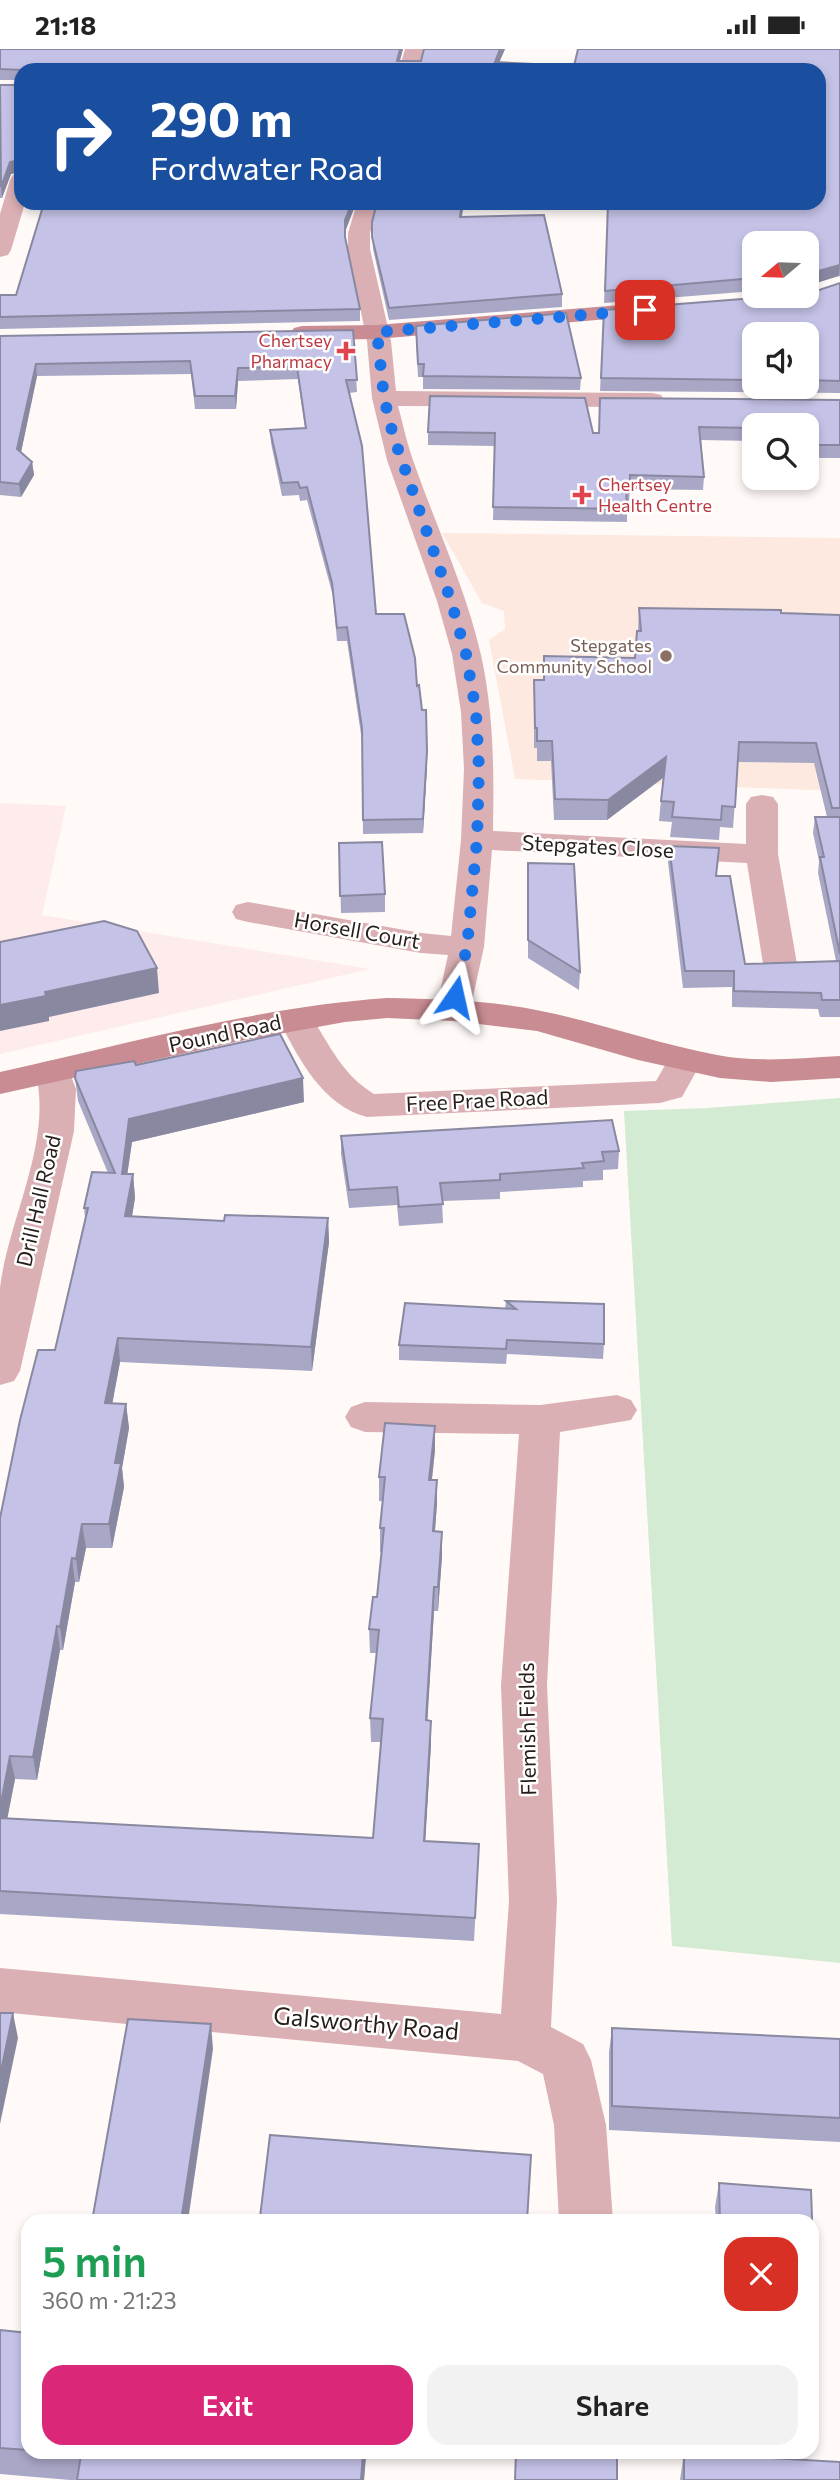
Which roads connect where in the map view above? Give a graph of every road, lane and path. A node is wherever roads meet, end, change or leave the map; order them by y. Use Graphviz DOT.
graph roads {
  1 [pos="14,203"];
  2 [pos="366,210"];
  3 [pos="0,250"];
  4 [pos="675,308"];
  5 [pos="377,332"];
  6 [pos="279,334"];
  7 [pos="384,398"];
  8 [pos="674,400"];
  9 [pos="762,804"];
  10 [pos="477,840"];
  11 [pos="762,854"];
  12 [pos="248,912"];
  13 [pos="467,947"];
  14 [pos="780,964"];
  15 [pos="453,1010"];
  16 [pos="296,1020"];
  17 [pos="684,1061"];
  18 [pos="840,1067"];
  19 [pos="52,1072"];
  20 [pos="0,1083"];
  21 [pos="0,1371"];
  22 [pos="617,1410"];
  23 [pos="365,1417"];
  24 [pos="540,1420"];
  25 [pos="0,1990"];
  26 [pos="525,2039"];
  27 [pos="586,2214"];
  1 -- 3 [label="street"];
  2 -- 5 [label="street"];
  4 -- 5 [label="street"];
  5 -- 6 [label="street"];
  5 -- 7 [label="street"];
  7 -- 8 [label="street"];
  7 -- 10 [label="street"];
  9 -- 11 [label="street"];
  10 -- 11 [label="street, Stepgates Close"];
  10 -- 13 [label="street"];
  11 -- 14 [label="street"];
  12 -- 13 [label="street, Horsell Court"];
  13 -- 15 [label="street"];
  15 -- 16 [label="street, Pound Road"];
  15 -- 17 [label="street"];
  16 -- 17 [label="street, Free Prae Road"];
  16 -- 19 [label="street, Pound Road"];
  17 -- 18 [label="street"];
  19 -- 20 [label="street, Pound Road"];
  19 -- 21 [label="street, Drill Hall Road"];
  22 -- 24 [label="street"];
  23 -- 24 [label="street"];
  24 -- 26 [label="street, Flemish Fields"];
  25 -- 26 [label="street, Galsworthy Road"];
  26 -- 27 [label="street, Galsworthy Road"];
}
